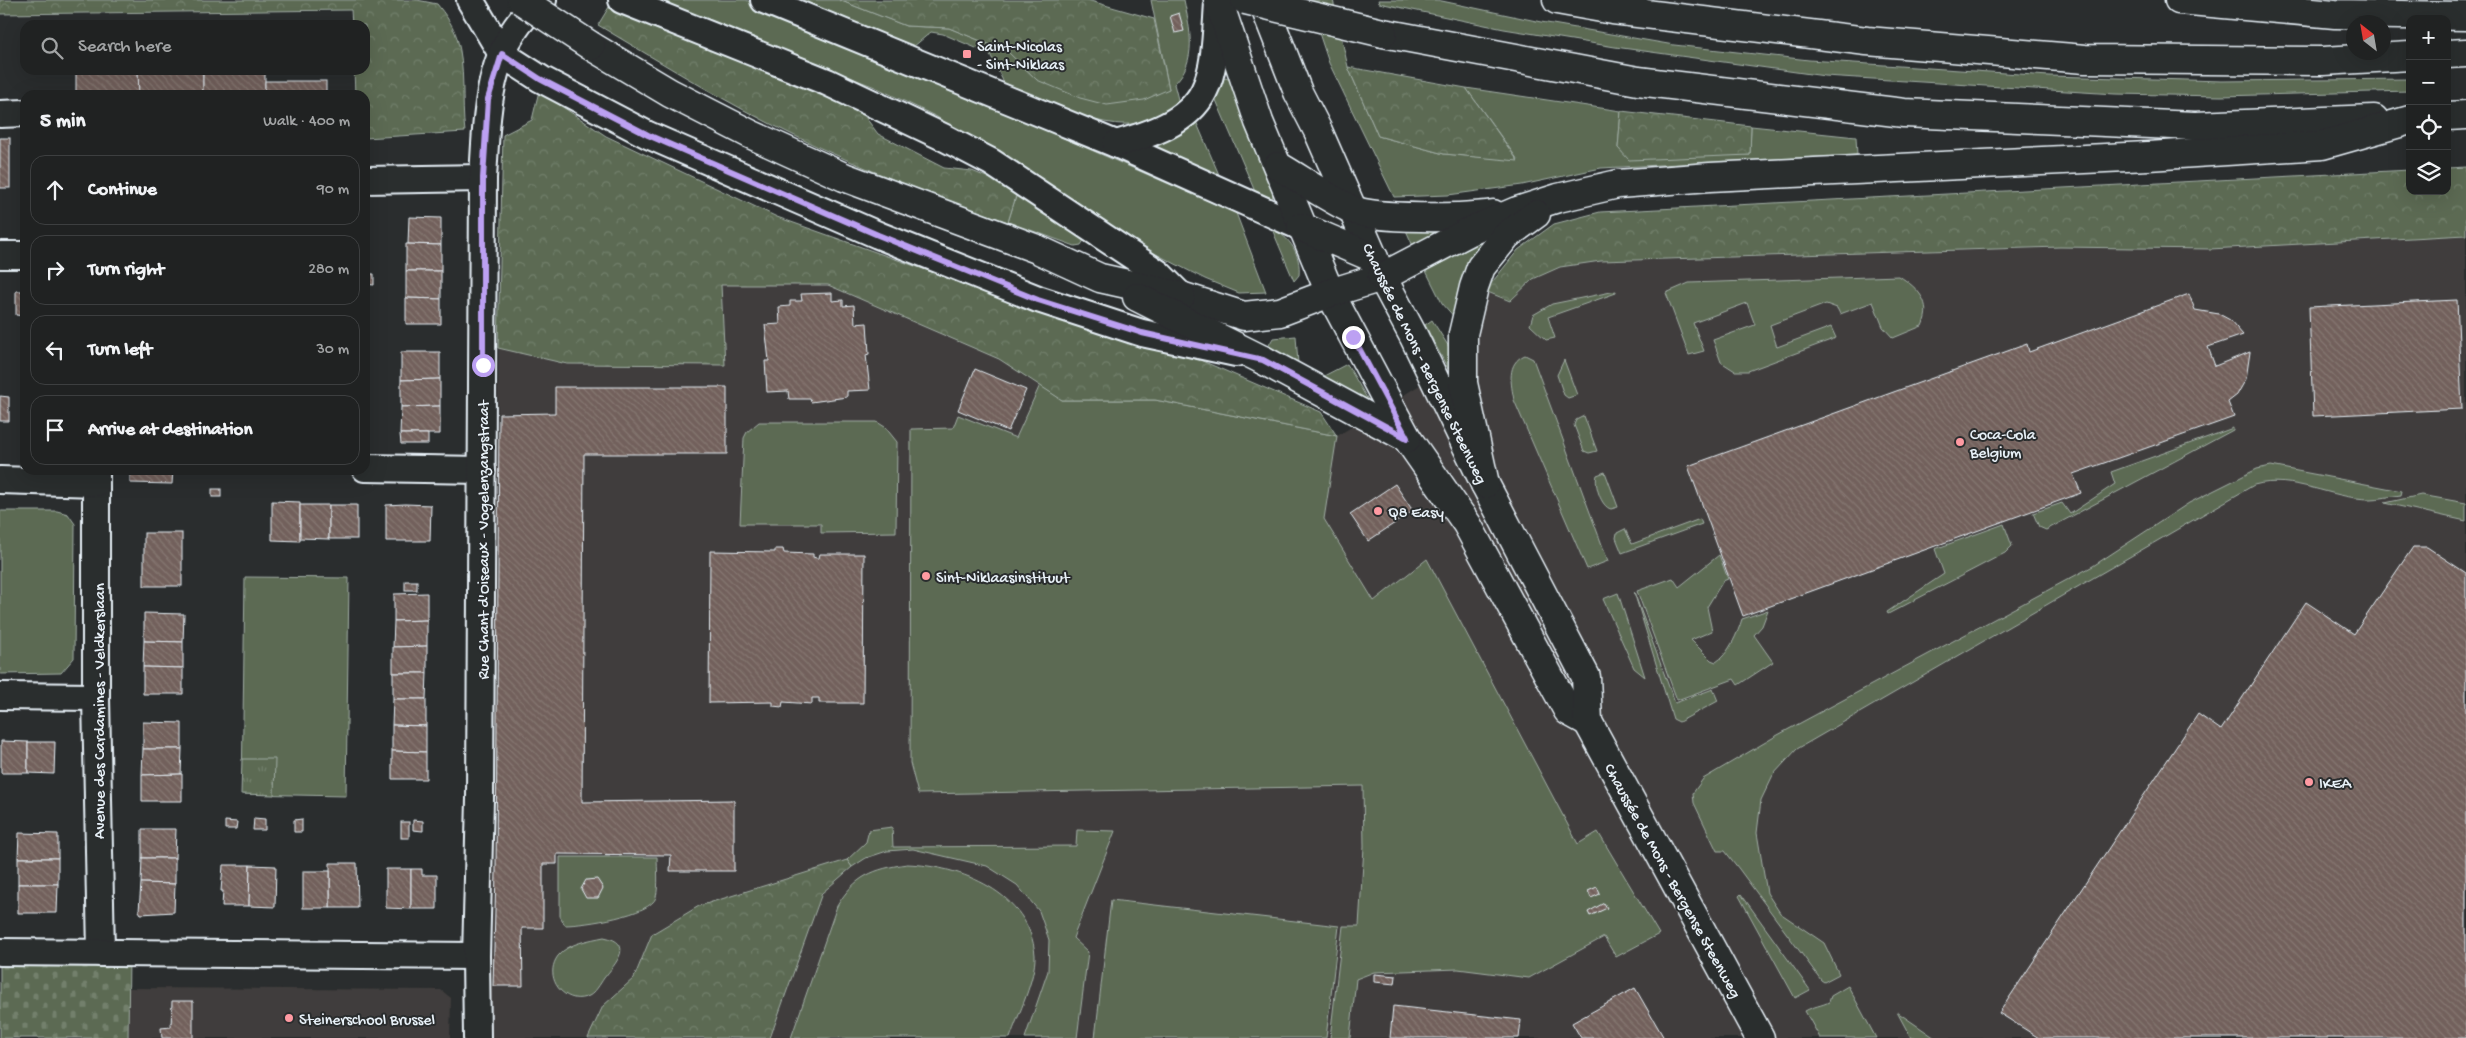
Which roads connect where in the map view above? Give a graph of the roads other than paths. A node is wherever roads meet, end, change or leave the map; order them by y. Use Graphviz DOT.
graph roads {
  1 [pos="470,0"];
  2 [pos="521,0"];
  3 [pos="543,0"];
  4 [pos="622,0"];
  5 [pos="764,0"];
  6 [pos="1262,0"];
  7 [pos="1558,0"];
  8 [pos="2179,0"];
  9 [pos="1227,1"];
  10 [pos="2466,16"];
  11 [pos="2466,53"];
  12 [pos="502,54"];
  13 [pos="2451,54"];
  14 [pos="2406,56"];
  15 [pos="20,113"];
  16 [pos="0,114"];
  17 [pos="2466,115"];
  18 [pos="2451,116"];
  19 [pos="2406,119"];
  20 [pos="2406,120"];
  21 [pos="1116,144"];
  22 [pos="1278,166"];
  23 [pos="483,178"];
  24 [pos="370,180"];
  25 [pos="1558,198"];
  26 [pos="1353,210"];
  27 [pos="1517,211"];
  28 [pos="1301,227"];
  29 [pos="0,255"];
  30 [pos="20,255"];
  31 [pos="1378,267"];
  32 [pos="1100,278"];
  33 [pos="1330,293"];
  34 [pos="1182,296"];
  35 [pos="1263,360"];
  36 [pos="1407,438"];
  37 [pos="370,468"];
  38 [pos="482,470"];
  39 [pos="96,476"];
  40 [pos="0,480"];
  41 [pos="1485,484"];
  42 [pos="0,696"];
  43 [pos="96,697"];
  44 [pos="1588,722"];
  45 [pos="0,952"];
  46 [pos="101,953"];
  47 [pos="476,956"];
  48 [pos="477,1038"];
  49 [pos="1760,1038"];
  1 -- 12 [label="street"];
  2 -- 32 [label="main road, bridge"];
  3 -- 12 [label="street, Rue Chant d'Oiseaux - Vogelenzangstraat"];
  4 -- 34 [label="street"];
  5 -- 21 [label="street"];
  6 -- 26 [label="main road, Chaussée de Mons - Bergense Steenweg"];
  7 -- 14 [label="main road"];
  8 -- 10 [label="main road"];
  9 -- 19 [label="main road, bridge"];
  9 -- 21 [label="street"];
  9 -- 22 [label="main road, Chaussée de Mons - Bergense Steenweg"];
  11 -- 13 [label="main road"];
  12 -- 23 [label="street, Rue Chant d'Oiseaux - Vogelenzangstraat"];
  12 -- 35 [label="street"];
  15 -- 16 [label="street"];
  17 -- 18 [label="main road"];
  20 -- 25 [label="main road"];
  21 -- 28 [label="street"];
  22 -- 26 [label="main road"];
  22 -- 28 [label="main road, Chaussée de Mons - Bergense Steenweg"];
  23 -- 24 [label="street"];
  23 -- 38 [label="street, Rue Chant d'Oiseaux - Vogelenzangstraat"];
  25 -- 27 [label="main road"];
  25 -- 41 [label="main road"];
  26 -- 27 [label="main road"];
  26 -- 31 [label="main road, Chaussée de Mons - Bergense Steenweg"];
  27 -- 31 [label="main road"];
  28 -- 31 [label="main road"];
  28 -- 33 [label="main road, Chaussée de Mons - Bergense Steenweg"];
  29 -- 30 [label="street"];
  31 -- 33 [label="main road"];
  31 -- 41 [label="main road, Chaussée de Mons - Bergense Steenweg"];
  32 -- 34 [label="main road"];
  32 -- 35 [label="main road"];
  33 -- 34 [label="main road"];
  33 -- 36 [label="main road, Chaussée de Mons - Bergense Steenweg"];
  35 -- 36 [label="main road"];
  36 -- 44 [label="main road, Chaussée de Mons - Bergense Steenweg"];
  37 -- 38 [label="street"];
  38 -- 47 [label="street, Rue Chant d'Oiseaux - Vogelenzangstraat"];
  39 -- 40 [label="street"];
  39 -- 43 [label="street, Avenue des Cardamines - Veldkerslaan"];
  41 -- 44 [label="main road, Chaussée de Mons - Bergense Steenweg"];
  42 -- 43 [label="street"];
  43 -- 46 [label="street, Avenue des Cardamines - Veldkerslaan"];
  44 -- 49 [label="main road, Chaussée de Mons - Bergense Steenweg"];
  45 -- 46 [label="street"];
  46 -- 47 [label="street"];
  47 -- 48 [label="street, Rue Chant d'Oiseaux - Vogelenzangstraat"];
}
